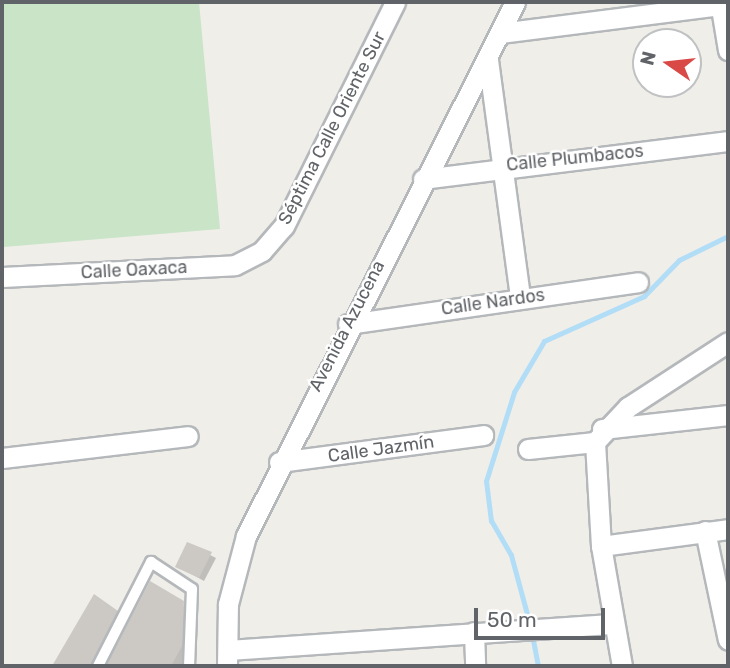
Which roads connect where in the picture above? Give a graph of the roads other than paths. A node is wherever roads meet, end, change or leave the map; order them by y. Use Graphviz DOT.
graph roads {
  1 [pos="395,2"];
  2 [pos="515,2"];
  3 [pos="723,4"];
  4 [pos="500,33"];
  5 [pos="728,50"];
  6 [pos="488,60"];
  7 [pos="728,141"];
  8 [pos="503,166"];
  9 [pos="423,179"];
  10 [pos="262,251"];
  11 [pos="2,277"];
  12 [pos="638,282"];
  13 [pos="520,298"];
  14 [pos="348,324"];
  15 [pos="728,342"];
  16 [pos="728,415"];
  17 [pos="483,435"];
  18 [pos="188,436"];
  19 [pos="598,436"];
  20 [pos="528,449"];
  21 [pos="2,458"];
  22 [pos="279,462"];
  23 [pos="728,529"];
  24 [pos="705,531"];
  25 [pos="601,546"];
  26 [pos="614,624"];
  27 [pos="474,632"];
  28 [pos="728,640"];
  29 [pos="227,658"];
  30 [pos="98,666"];
  31 [pos="189,666"];
  32 [pos="475,666"];
  33 [pos="622,666"];
  1 -- 10 [label="street, Séptima Calle Oriente Sur"];
  2 -- 4 [label="street, Avenida Azucena"];
  3 -- 4 [label="street"];
  3 -- 5 [label="street"];
  4 -- 6 [label="street, Avenida Azucena"];
  6 -- 8 [label="street"];
  6 -- 9 [label="street, Avenida Azucena"];
  7 -- 8 [label="street, Calle Plumbacos"];
  8 -- 9 [label="street, Calle Plumbacos"];
  8 -- 13 [label="street"];
  9 -- 14 [label="street, Avenida Azucena"];
  10 -- 11 [label="street, Calle Oaxaca"];
  12 -- 13 [label="street, Calle Nardos"];
  13 -- 14 [label="street, Calle Nardos"];
  14 -- 22 [label="street, Avenida Azucena"];
  15 -- 19 [label="street"];
  16 -- 19 [label="street"];
  17 -- 22 [label="street, Calle Jazmín"];
  18 -- 21 [label="street"];
  19 -- 20 [label="street"];
  19 -- 25 [label="street"];
  22 -- 29 [label="street, Avenida Azucena"];
  23 -- 24 [label="street"];
  24 -- 25 [label="street"];
  24 -- 28 [label="street"];
  25 -- 26 [label="street"];
  26 -- 27 [label="street"];
  26 -- 33 [label="street"];
  27 -- 29 [label="street"];
  27 -- 32 [label="street"];
  30 -- 31 [label="lane"];
}
